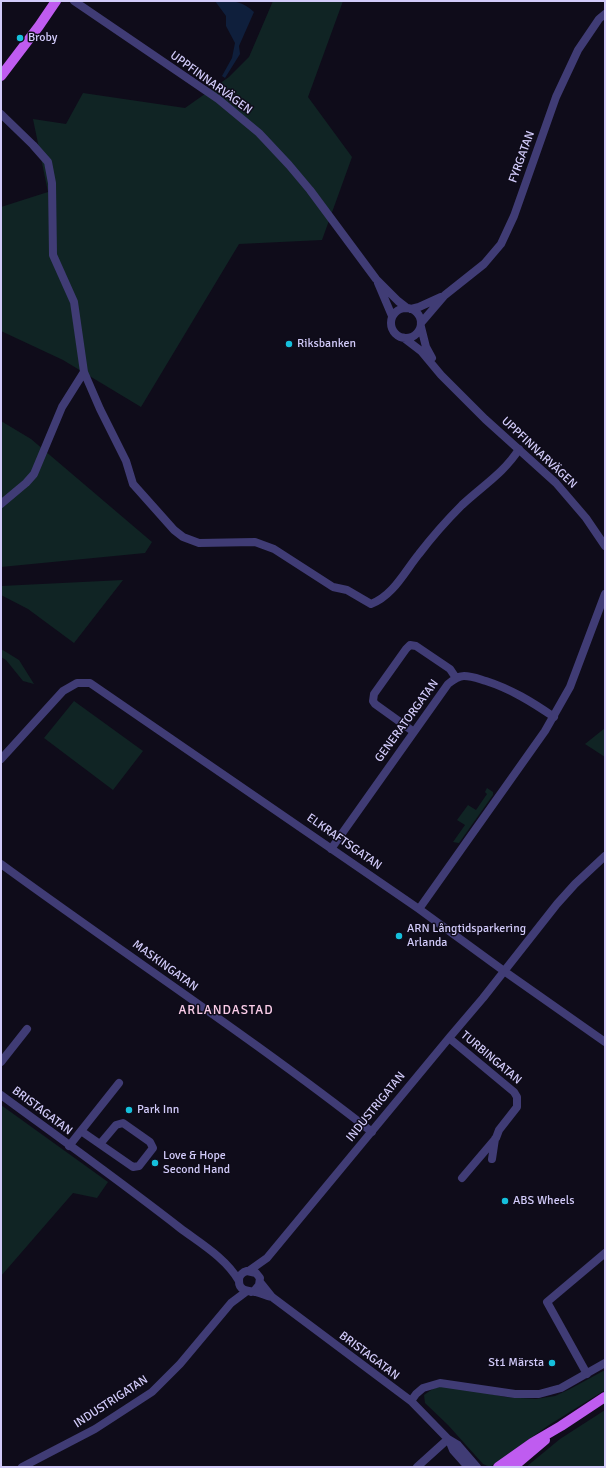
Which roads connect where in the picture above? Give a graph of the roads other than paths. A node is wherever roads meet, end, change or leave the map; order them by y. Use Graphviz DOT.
graph roads {
  1 [pos="56,1"];
  2 [pos="74,1"];
  3 [pos="605,14"];
  4 [pos="1,76"];
  5 [pos="1,114"];
  6 [pos="376,279"];
  7 [pos="445,295"];
  8 [pos="409,308"];
  9 [pos="392,316"];
  10 [pos="421,325"];
  11 [pos="404,338"];
  12 [pos="84,372"];
  13 [pos="450,382"];
  14 [pos="519,449"];
  15 [pos="1,504"];
  16 [pos="605,546"];
  17 [pos="605,594"];
  18 [pos="456,678"];
  19 [pos="554,717"];
  20 [pos="414,732"];
  21 [pos="1,759"];
  22 [pos="331,849"];
  23 [pos="605,856"];
  24 [pos="1,864"];
  25 [pos="419,909"];
  26 [pos="504,971"];
  27 [pos="27,1029"];
  28 [pos="448,1038"];
  29 [pos="605,1042"];
  30 [pos="1,1062"];
  31 [pos="119,1084"];
  32 [pos="1,1095"];
  33 [pos="81,1131"];
  34 [pos="372,1132"];
  35 [pos="496,1138"];
  36 [pos="100,1144"];
  37 [pos="69,1146"];
  38 [pos="492,1159"];
  39 [pos="462,1178"];
  40 [pos="605,1254"];
  41 [pos="267,1258"];
  42 [pos="222,1260"];
  43 [pos="249,1270"];
  44 [pos="260,1280"];
  45 [pos="239,1282"];
  46 [pos="249,1292"];
  47 [pos="272,1297"];
  48 [pos="231,1303"];
  49 [pos="605,1364"];
  50 [pos="587,1374"];
  51 [pos="605,1397"];
  52 [pos="411,1401"];
  53 [pos="561,1426"];
  54 [pos="448,1439"];
  55 [pos="22,1467"];
  56 [pos="417,1467"];
  57 [pos="468,1467"];
  58 [pos="477,1467"];
  59 [pos="498,1467"];
  60 [pos="513,1467"];
  1 -- 4 [label="main road"];
  2 -- 6 [label="street, UPPFINNARVÄGEN"];
  3 -- 7 [label="street, FYRGATAN"];
  5 -- 12 [label="street"];
  6 -- 8 [label="street, UPPFINNARVÄGEN"];
  6 -- 9 [label="street, UPPFINNARVÄGEN"];
  7 -- 8 [label="street, FYRGATAN"];
  7 -- 10 [label="street, FYRGATAN"];
  8 -- 9 [label="street"];
  8 -- 10 [label="street"];
  9 -- 11 [label="street"];
  10 -- 11 [label="street"];
  10 -- 13 [label="street, UPPFINNARVÄGEN"];
  11 -- 13 [label="street, UPPFINNARVÄGEN"];
  12 -- 14 [label="street"];
  12 -- 15 [label="street"];
  13 -- 14 [label="street, UPPFINNARVÄGEN"];
  14 -- 16 [label="street, UPPFINNARVÄGEN"];
  17 -- 19 [label="street"];
  18 -- 19 [label="street, GENERATORGATAN"];
  18 -- 20 [label="street, GENERATORGATAN"];
  18 -- 20 [label="street"];
  19 -- 25 [label="street"];
  20 -- 22 [label="street, GENERATORGATAN"];
  21 -- 22 [label="street, ELKRAFTSGATAN"];
  22 -- 25 [label="street, ELKRAFTSGATAN"];
  23 -- 26 [label="street, INDUSTRIGATAN"];
  24 -- 34 [label="street, MASKINGATAN"];
  25 -- 26 [label="street, ELKRAFTSGATAN"];
  26 -- 28 [label="street, INDUSTRIGATAN"];
  26 -- 29 [label="street, ELKRAFTSGATAN"];
  27 -- 30 [label="street"];
  28 -- 34 [label="street, INDUSTRIGATAN"];
  28 -- 35 [label="street, TURBINGATAN"];
  31 -- 33 [label="street, BRISTAGATAN"];
  32 -- 37 [label="street, BRISTAGATAN"];
  33 -- 36 [label="street"];
  33 -- 37 [label="street, BRISTAGATAN"];
  34 -- 41 [label="street, INDUSTRIGATAN"];
  35 -- 38 [label="street, TURBINGATAN"];
  35 -- 39 [label="street, TURBINGATAN"];
  36 -- 36 [label="street"];
  37 -- 42 [label="street, BRISTAGATAN"];
  40 -- 50 [label="street"];
  41 -- 43 [label="street, INDUSTRIGATAN"];
  41 -- 44 [label="street, INDUSTRIGATAN"];
  42 -- 43 [label="street, BRISTAGATAN"];
  42 -- 45 [label="street, BRISTAGATAN"];
  43 -- 44 [label="street, BRISTAGATAN"];
  43 -- 45 [label="street"];
  44 -- 46 [label="street"];
  44 -- 47 [label="street, BRISTAGATAN"];
  45 -- 46 [label="street, BRISTAGATAN"];
  45 -- 48 [label="street, INDUSTRIGATAN"];
  46 -- 47 [label="street, BRISTAGATAN"];
  46 -- 48 [label="street, INDUSTRIGATAN"];
  47 -- 52 [label="street, BRISTAGATAN"];
  48 -- 55 [label="street, INDUSTRIGATAN"];
  49 -- 50 [label="street"];
  50 -- 52 [label="street"];
  51 -- 53 [label="main road"];
  52 -- 54 [label="street, BRISTAGATAN"];
  53 -- 59 [label="main road"];
  53 -- 60 [label="main road"];
  54 -- 56 [label="street"];
  54 -- 57 [label="street, BRISTAGATAN"];
  54 -- 58 [label="street, BRISTAGATAN"];
}
